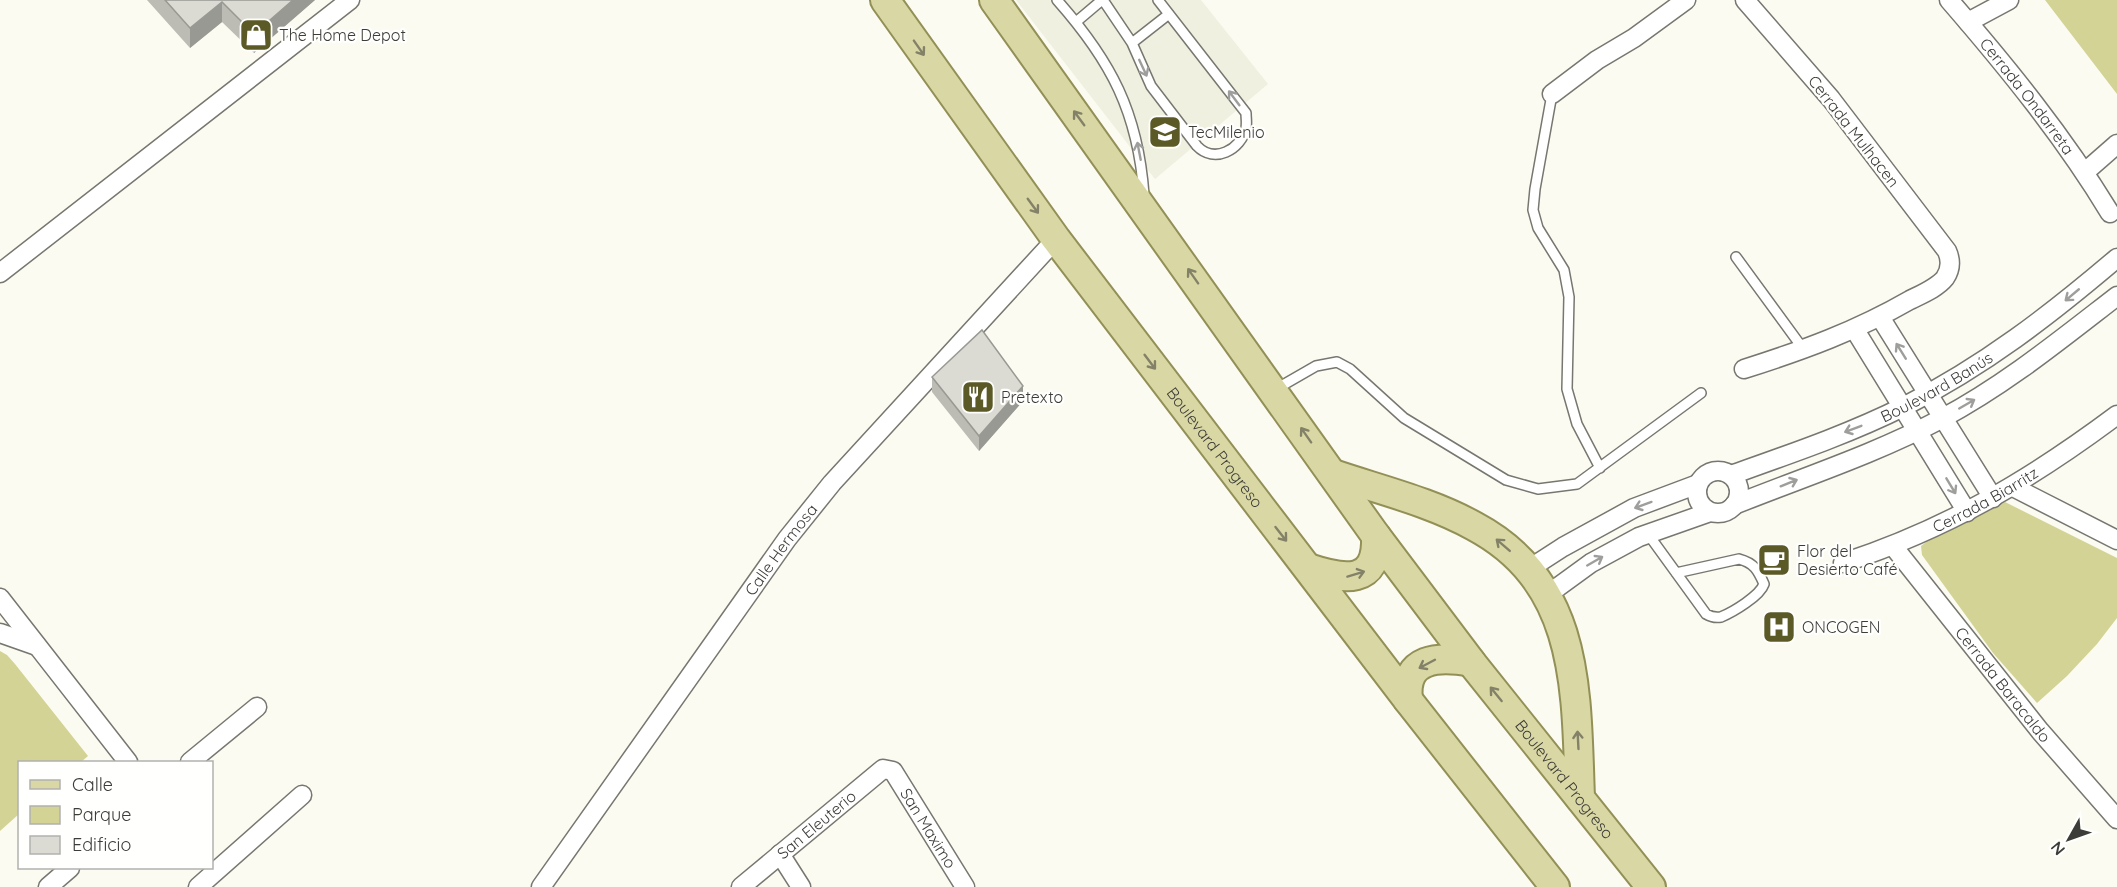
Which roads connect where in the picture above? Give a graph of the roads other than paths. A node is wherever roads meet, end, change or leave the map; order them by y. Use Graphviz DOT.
graph roads {
  1 [pos="350,0"];
  2 [pos="885,0"];
  3 [pos="994,0"];
  4 [pos="1057,0"];
  5 [pos="1102,0"];
  6 [pos="1158,0"];
  7 [pos="1686,0"];
  8 [pos="1745,0"];
  9 [pos="1949,0"];
  10 [pos="2009,0"];
  11 [pos="1169,14"];
  12 [pos="1076,22"];
  13 [pos="1968,22"];
  14 [pos="1132,43"];
  15 [pos="1552,94"];
  16 [pos="2117,144"];
  17 [pos="2085,172"];
  18 [pos="1145,209"];
  19 [pos="2110,213"];
  20 [pos="1056,239"];
  21 [pos="1736,257"];
  22 [pos="2117,258"];
  23 [pos="0,273"];
  24 [pos="2117,296"];
  25 [pos="1880,317"];
  26 [pos="1855,330"];
  27 [pos="1804,350"];
  28 [pos="1744,369"];
  29 [pos="1274,390"];
  30 [pos="1701,393"];
  31 [pos="1928,394"];
  32 [pos="1902,407"];
  33 [pos="2117,415"];
  34 [pos="1943,418"];
  35 [pos="1917,431"];
  36 [pos="1600,468"];
  37 [pos="1333,474"];
  38 [pos="1731,476"];
  39 [pos="1698,484"];
  40 [pos="2013,487"];
  41 [pos="1993,498"];
  42 [pos="1734,505"];
  43 [pos="1710,512"];
  44 [pos="1967,512"];
  45 [pos="1648,534"];
  46 [pos="1376,536"];
  47 [pos="2117,540"];
  48 [pos="1893,546"];
  49 [pos="1843,563"];
  50 [pos="1308,568"];
  51 [pos="1529,569"];
  52 [pos="1676,573"];
  53 [pos="1547,595"];
  54 [pos="0,598"];
  55 [pos="0,633"];
  56 [pos="37,646"];
  57 [pos="1471,662"];
  58 [pos="1408,700"];
  59 [pos="258,707"];
  60 [pos="127,761"];
  61 [pos="191,761"];
  62 [pos="893,771"];
  63 [pos="302,795"];
  64 [pos="1580,798"];
  65 [pos="2117,819"];
  66 [pos="780,854"];
  67 [pos="68,869"];
  68 [pos="214,876"];
  69 [pos="48,887"];
  70 [pos="198,887"];
  71 [pos="541,887"];
  72 [pos="741,887"];
  73 [pos="801,887"];
  74 [pos="965,887"];
  75 [pos="1555,887"];
  76 [pos="1651,887"];
  1 -- 23 [label="street"];
  2 -- 20 [label="main road, Boulevard Progreso, one-way"];
  18 -- 3 [label="main road, Boulevard Progreso, one-way"];
  4 -- 12 [label="lane"];
  5 -- 12 [label="lane"];
  5 -- 14 [label="lane"];
  6 -- 11 [label="lane"];
  7 -- 15 [label="street"];
  8 -- 25 [label="street, Cerrada Mulhacen"];
  9 -- 13 [label="street, Cerrada Ondarreta"];
  10 -- 13 [label="street, Cerrada Ondarreta"];
  11 -- 14 [label="lane"];
  14 -- 11 [label="lane, one-way"];
  18 -- 12 [label="lane, one-way"];
  13 -- 17 [label="street, Cerrada Ondarreta"];
  15 -- 36 [label="lane"];
  16 -- 17 [label="street, Cerrada Ondarreta"];
  17 -- 19 [label="street, Cerrada Ondarreta"];
  29 -- 18 [label="main road, Boulevard Progreso, one-way"];
  20 -- 50 [label="main road, Boulevard Progreso, one-way"];
  20 -- 71 [label="street, Calle Hermosa"];
  21 -- 27 [label="lane"];
  22 -- 31 [label="street, Boulevard Banús, one-way"];
  34 -- 24 [label="street, Boulevard Banús, one-way"];
  25 -- 26 [label="street"];
  31 -- 25 [label="street, one-way"];
  26 -- 27 [label="street"];
  26 -- 32 [label="street"];
  27 -- 28 [label="street"];
  29 -- 36 [label="lane"];
  37 -- 29 [label="main road, Boulevard Progreso, one-way"];
  30 -- 36 [label="lane"];
  31 -- 32 [label="street, Boulevard Banús"];
  31 -- 34 [label="street"];
  32 -- 35 [label="street"];
  32 -- 38 [label="street, Boulevard Banús, one-way"];
  33 -- 40 [label="street, Cerrada Biarritz"];
  34 -- 35 [label="street, Boulevard Banús"];
  34 -- 41 [label="street"];
  42 -- 35 [label="street, Boulevard Banús, one-way"];
  35 -- 44 [label="street, one-way"];
  37 -- 46 [label="main road, Boulevard Progreso"];
  51 -- 37 [label="main road, one-way"];
  38 -- 39 [label="street"];
  38 -- 42 [label="street"];
  39 -- 43 [label="street"];
  39 -- 51 [label="street, one-way"];
  40 -- 41 [label="street, Cerrada Biarritz"];
  40 -- 47 [label="street"];
  41 -- 44 [label="street, Cerrada Biarritz"];
  42 -- 43 [label="street"];
  43 -- 45 [label="street"];
  44 -- 48 [label="street, Cerrada Biarritz"];
  45 -- 52 [label="lane"];
  53 -- 45 [label="street, one-way"];
  50 -- 46 [label="main road, one-way"];
  46 -- 57 [label="main road, Boulevard Progreso"];
  48 -- 49 [label="street, Cerrada Biarritz"];
  48 -- 65 [label="street, Cerrada Baracaldo"];
  50 -- 58 [label="main road, Boulevard Progreso"];
  51 -- 53 [label="main road"];
  52 -- 52 [label="lane"];
  64 -- 53 [label="main road, one-way"];
  54 -- 56 [label="street"];
  55 -- 56 [label="street"];
  56 -- 60 [label="street"];
  57 -- 58 [label="main road, one-way"];
  64 -- 57 [label="main road, Boulevard Progreso, one-way"];
  58 -- 75 [label="main road, Boulevard Progreso"];
  59 -- 61 [label="street"];
  62 -- 66 [label="street, San Eleuterio"];
  62 -- 74 [label="street, San Maximo"];
  63 -- 68 [label="street"];
  64 -- 76 [label="main road, Boulevard Progreso"];
  66 -- 72 [label="street, San Eleuterio"];
  66 -- 73 [label="street"];
  67 -- 69 [label="street"];
  68 -- 70 [label="street"];
}
